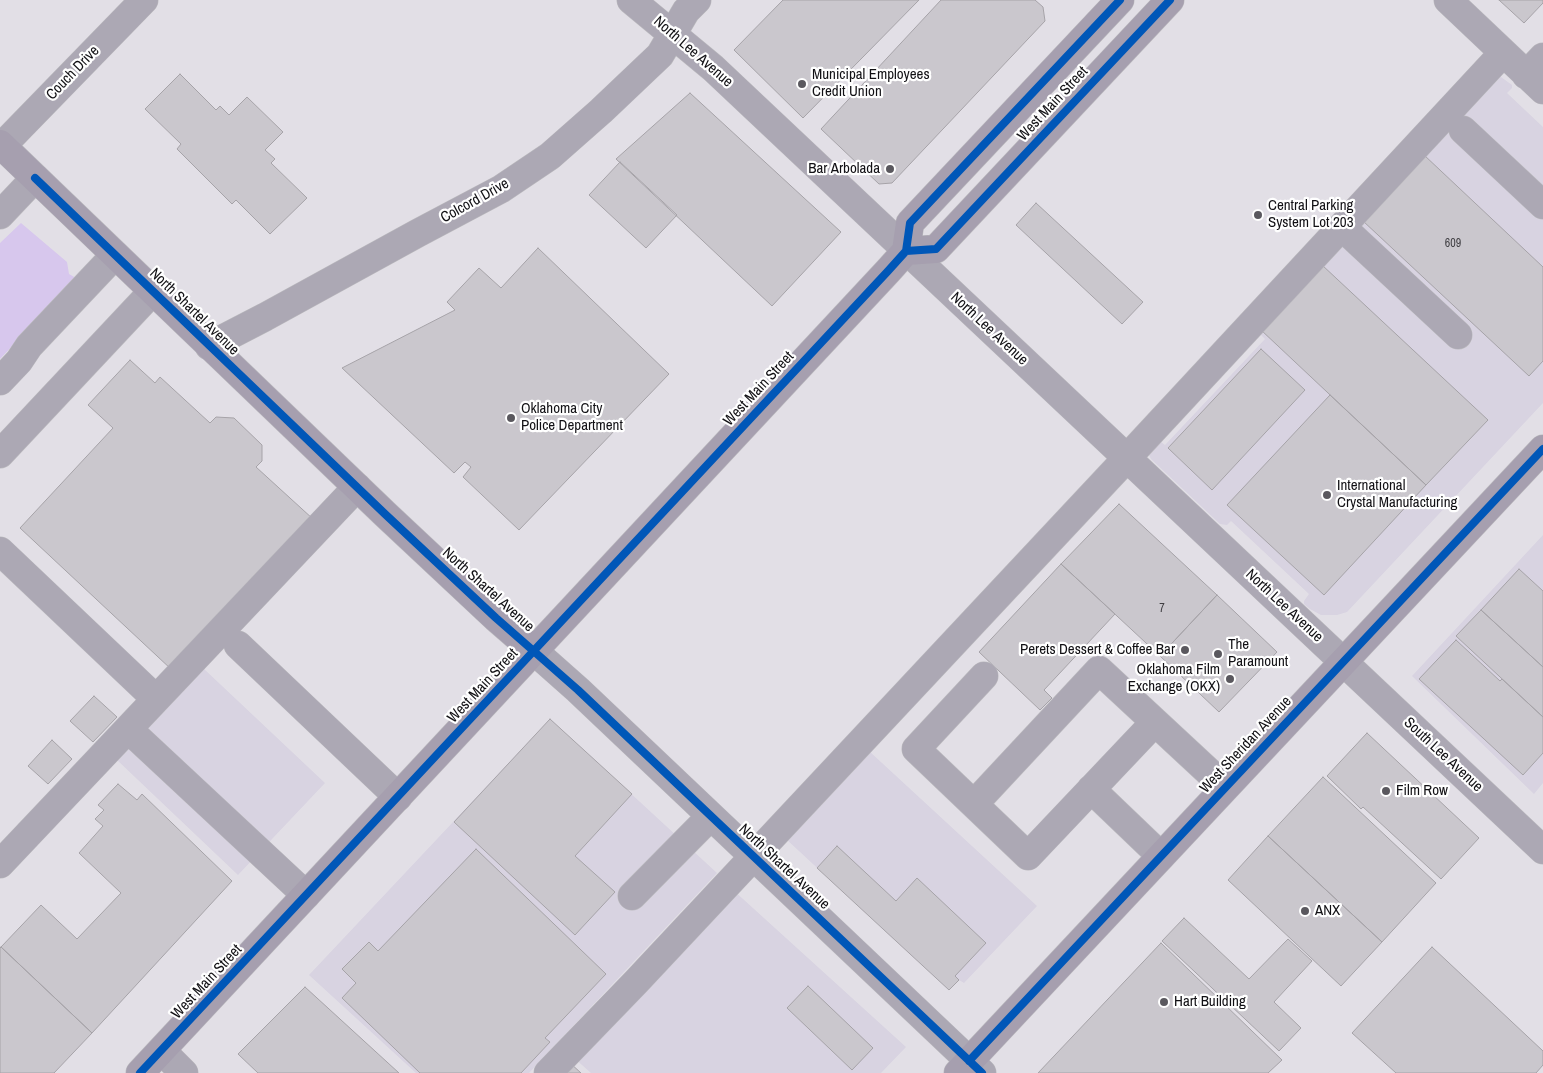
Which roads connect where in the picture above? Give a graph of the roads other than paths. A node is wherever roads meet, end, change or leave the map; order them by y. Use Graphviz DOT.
graph roads {
  1 [pos="144,0"];
  2 [pos="631,0"];
  3 [pos="698,0"];
  4 [pos="1120,0"];
  5 [pos="1170,0"];
  6 [pos="1448,0"];
  7 [pos="672,34"];
  8 [pos="1504,53"];
  9 [pos="1538,74"];
  10 [pos="1463,130"];
  11 [pos="1,145"];
  12 [pos="35,178"];
  13 [pos="1543,204"];
  14 [pos="0,214"];
  15 [pos="1342,227"];
  16 [pos="906,251"];
  17 [pos="115,255"];
  18 [pos="153,290"];
  19 [pos="1458,335"];
  20 [pos="208,346"];
  21 [pos="0,381"];
  22 [pos="1543,449"];
  23 [pos="0,454"];
  24 [pos="1126,459"];
  25 [pos="356,487"];
  26 [pos="0,552"];
  27 [pos="238,645"];
  28 [pos="534,651"];
  29 [pos="1343,661"];
  30 [pos="984,676"];
  31 [pos="156,699"];
  32 [pos="1155,722"];
  33 [pos="128,729"];
  34 [pos="1225,787"];
  35 [pos="1091,790"];
  36 [pos="398,797"];
  37 [pos="974,804"];
  38 [pos="710,817"];
  39 [pos="1543,850"];
  40 [pos="1161,856"];
  41 [pos="753,857"];
  42 [pos="0,864"];
  43 [pos="306,895"];
  44 [pos="632,896"];
  45 [pos="162,1051"];
  46 [pos="970,1069"];
  47 [pos="140,1073"];
  48 [pos="184,1073"];
  49 [pos="548,1073"];
  1 -- 11 [label="street, Couch Drive"];
  2 -- 7 [label="street, North Lee Avenue"];
  3 -- 7 [label="street, Colcord Drive"];
  4 -- 16 [label="main road, West Main Street"];
  5 -- 16 [label="main road, West Main Street"];
  6 -- 8 [label="street"];
  7 -- 16 [label="street, North Lee Avenue"];
  7 -- 20 [label="street, Colcord Drive"];
  8 -- 9 [label="street"];
  8 -- 15 [label="street"];
  10 -- 13 [label="street"];
  11 -- 12 [label="main road, North Shartel Avenue"];
  12 -- 14 [label="street"];
  12 -- 17 [label="main road, North Shartel Avenue"];
  15 -- 19 [label="street"];
  15 -- 24 [label="street"];
  16 -- 24 [label="street, North Lee Avenue"];
  16 -- 28 [label="main road, West Main Street"];
  17 -- 18 [label="main road, North Shartel Avenue"];
  17 -- 21 [label="street"];
  18 -- 20 [label="main road, North Shartel Avenue"];
  18 -- 23 [label="street"];
  20 -- 25 [label="main road, North Shartel Avenue"];
  22 -- 29 [label="main road, West Sheridan Avenue"];
  24 -- 29 [label="street, North Lee Avenue"];
  24 -- 41 [label="street"];
  25 -- 28 [label="main road, North Shartel Avenue"];
  25 -- 31 [label="street"];
  26 -- 31 [label="street"];
  27 -- 36 [label="street"];
  28 -- 36 [label="main road, West Main Street"];
  28 -- 38 [label="street, North Shartel Avenue"];
  29 -- 34 [label="main road, West Sheridan Avenue"];
  29 -- 39 [label="street, South Lee Avenue"];
  30 -- 37 [label="street"];
  31 -- 33 [label="street"];
  32 -- 34 [label="street"];
  32 -- 35 [label="street"];
  32 -- 37 [label="street"];
  33 -- 42 [label="street"];
  33 -- 43 [label="street"];
  34 -- 40 [label="main road, West Sheridan Avenue"];
  35 -- 37 [label="street"];
  35 -- 40 [label="street"];
  36 -- 43 [label="main road, West Main Street"];
  38 -- 41 [label="street, North Shartel Avenue"];
  38 -- 44 [label="street"];
  40 -- 46 [label="main road, West Sheridan Avenue"];
  41 -- 46 [label="street, North Shartel Avenue"];
  41 -- 49 [label="street"];
  43 -- 45 [label="main road, West Main Street"];
  45 -- 47 [label="main road, West Main Street"];
  45 -- 48 [label="street"];
}
